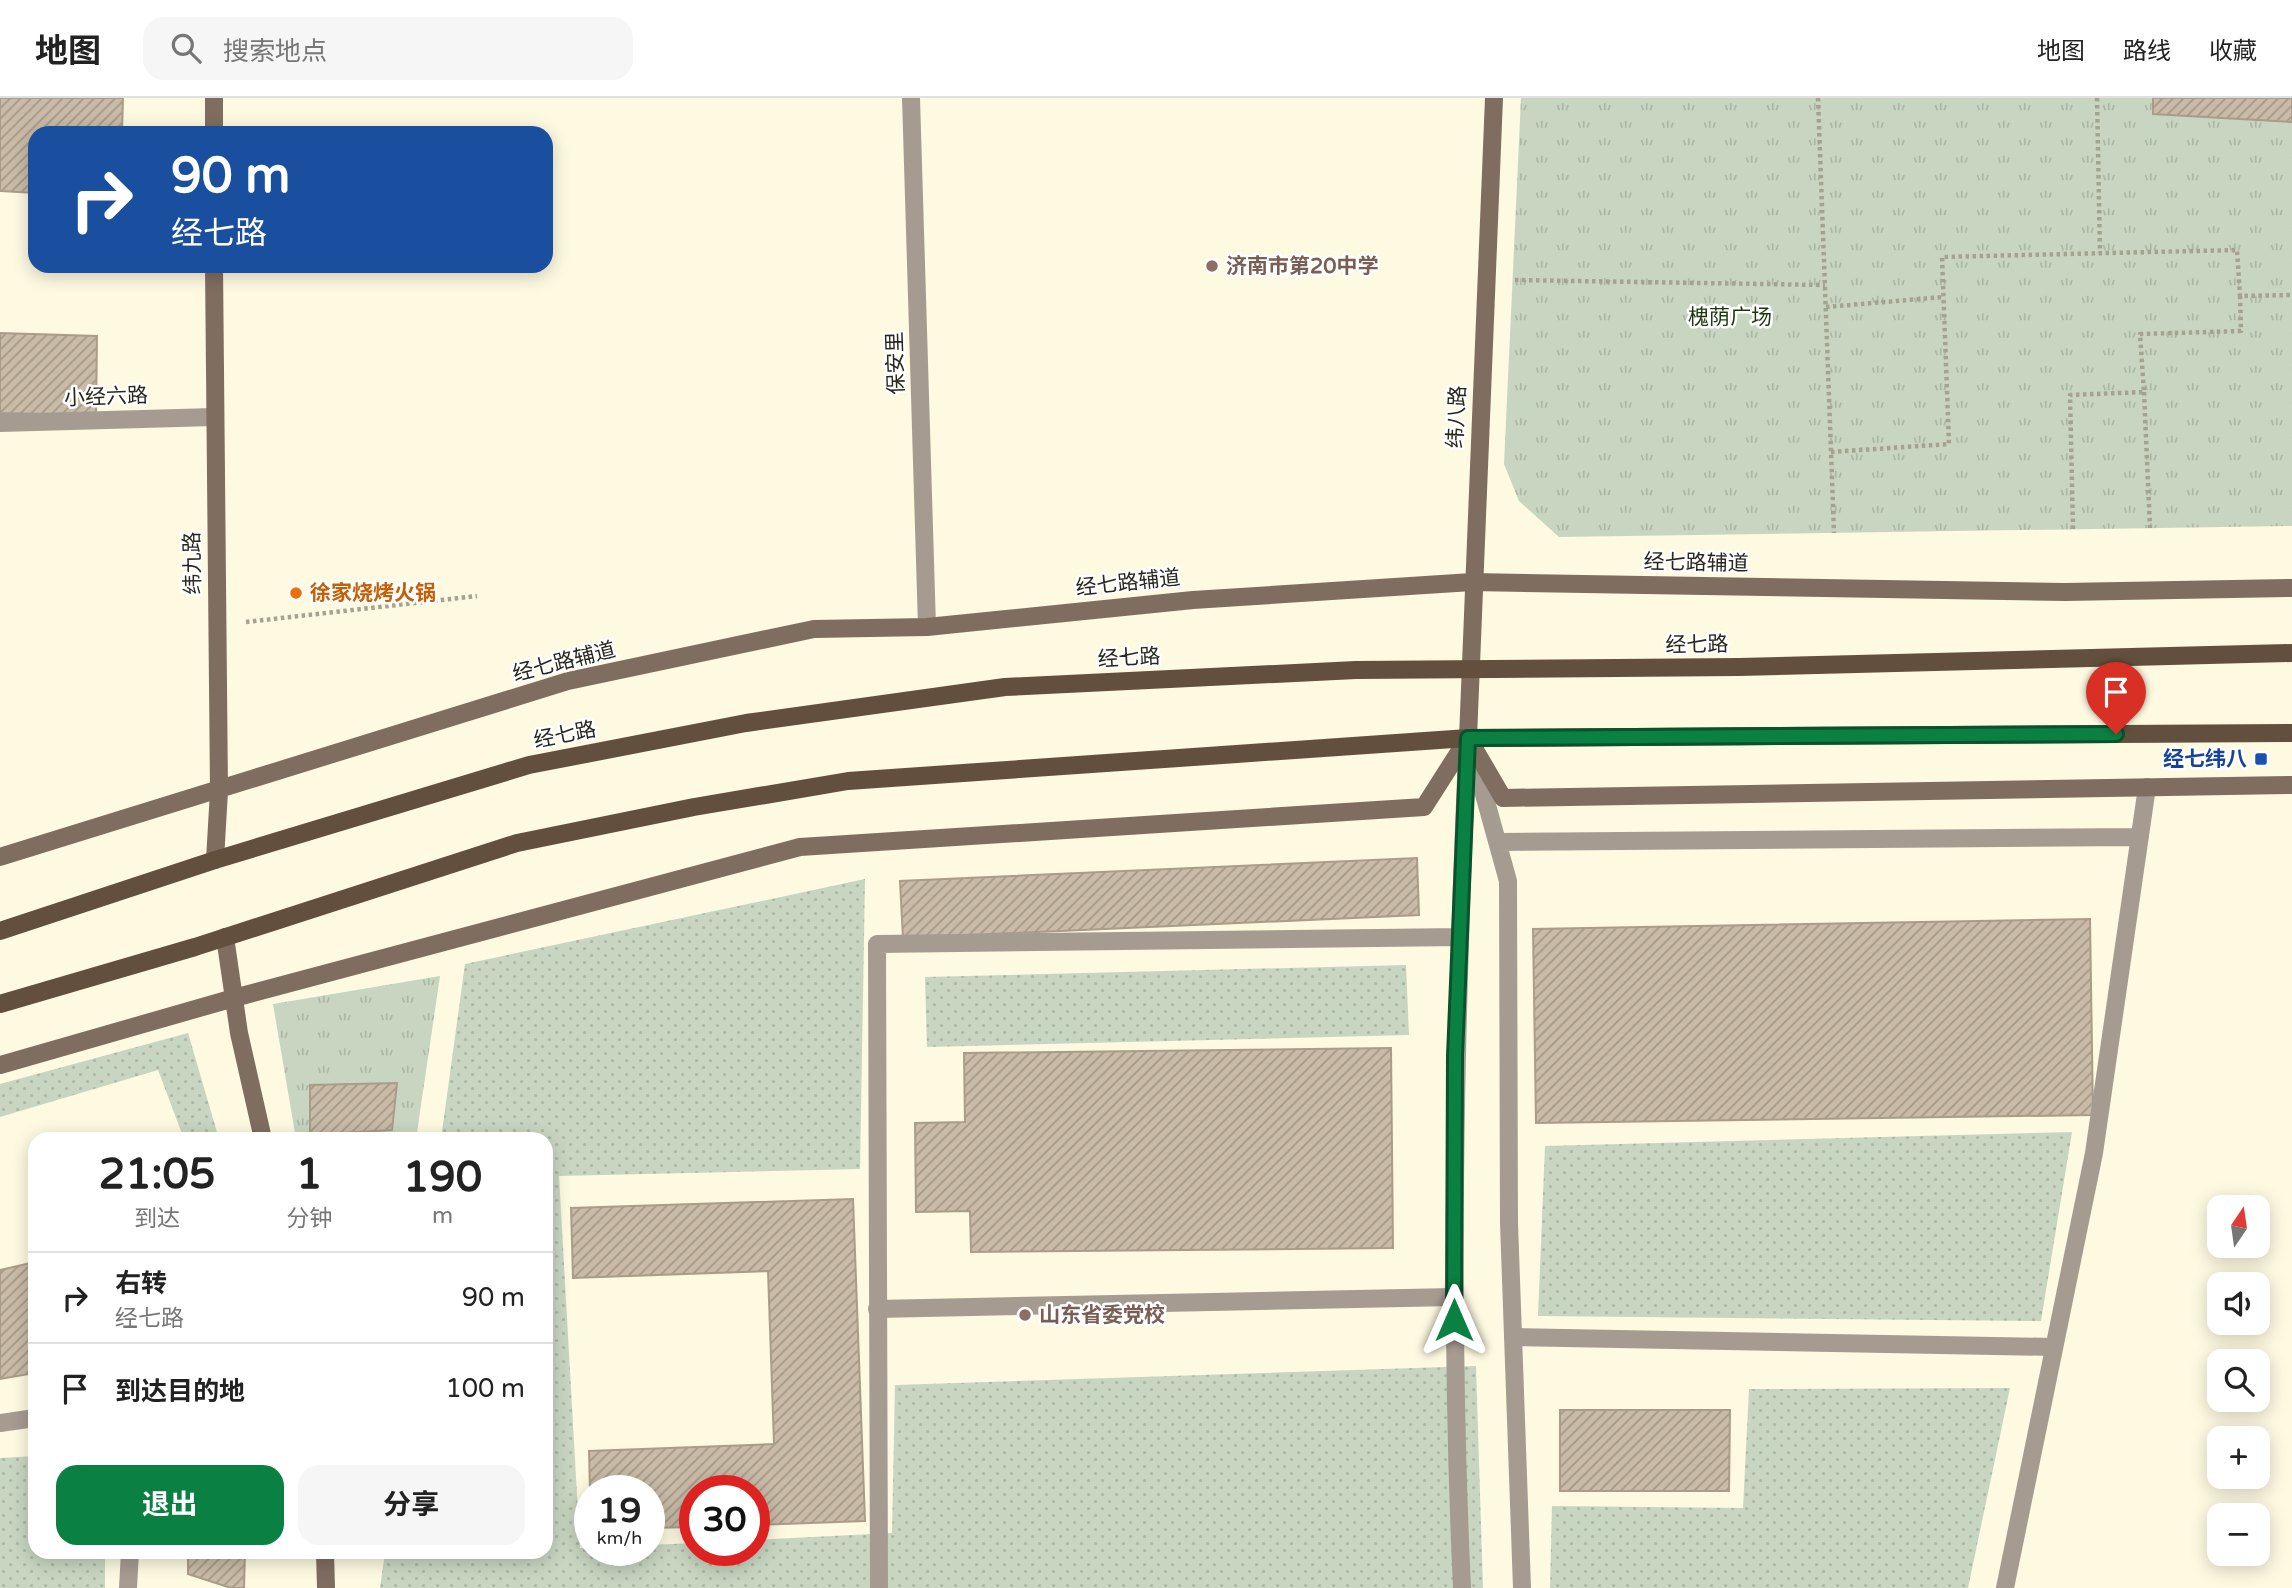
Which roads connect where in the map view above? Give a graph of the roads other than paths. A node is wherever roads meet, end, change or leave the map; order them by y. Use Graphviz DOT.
graph roads {
  1 [pos="214,98"];
  2 [pos="911,98"];
  3 [pos="1494,98"];
  4 [pos="214,126"];
  5 [pos="214,273"];
  6 [pos="214,417"];
  7 [pos="0,424"];
  8 [pos="1472,582"];
  9 [pos="2292,588"];
  10 [pos="927,627"];
  11 [pos="2292,653"];
  12 [pos="1469,670"];
  13 [pos="2292,733"];
  14 [pos="1468,738"];
  15 [pos="2292,785"];
  16 [pos="2147,787"];
  17 [pos="219,791"];
  18 [pos="2140,837"];
  19 [pos="1497,842"];
  20 [pos="0,857"];
  21 [pos="215,860"];
  22 [pos="0,932"];
  23 [pos="226,937"];
  24 [pos="1460,937"];
  25 [pos="234,998"];
  26 [pos="0,1004"];
  27 [pos="0,1065"];
  28 [pos="262,1132"];
  29 [pos="1454,1297"];
  30 [pos="877,1309"];
  31 [pos="1513,1337"];
  32 [pos="2054,1347"];
  33 [pos="28,1419"];
  34 [pos="0,1423"];
  35 [pos="130,1559"];
  36 [pos="325,1559"];
  37 [pos="128,1588"];
  38 [pos="326,1588"];
  39 [pos="879,1588"];
  40 [pos="1462,1588"];
  41 [pos="1522,1588"];
  42 [pos="2005,1588"];
  1 -- 4 [label="street"];
  2 -- 10 [label="street, 保安里"];
  3 -- 8 [label="street, 纬八路"];
  5 -- 6 [label="street, 纬九路"];
  6 -- 7 [label="street, 小经六路"];
  6 -- 17 [label="street, 纬九路"];
  8 -- 9 [label="street, 经七路辅道"];
  8 -- 10 [label="street, 经七路辅道"];
  8 -- 12 [label="street, 纬八路"];
  10 -- 17 [label="street, 经七路辅道"];
  11 -- 12 [label="main road, 经七路"];
  12 -- 14 [label="street, 纬八路"];
  12 -- 21 [label="main road, 经七路"];
  13 -- 14 [label="main road"];
  14 -- 16 [label="street"];
  14 -- 19 [label="street"];
  14 -- 23 [label="main road"];
  14 -- 24 [label="street"];
  14 -- 25 [label="street"];
  15 -- 16 [label="street"];
  16 -- 18 [label="street"];
  17 -- 20 [label="street, 经七路辅道"];
  17 -- 21 [label="street, 纬九路"];
  18 -- 19 [label="street"];
  18 -- 32 [label="street"];
  19 -- 31 [label="street"];
  21 -- 22 [label="main road, 经七路"];
  23 -- 25 [label="street"];
  23 -- 26 [label="main road"];
  24 -- 29 [label="street"];
  24 -- 30 [label="street"];
  25 -- 27 [label="street"];
  25 -- 28 [label="street"];
  29 -- 30 [label="street"];
  29 -- 40 [label="street"];
  30 -- 39 [label="street"];
  31 -- 32 [label="street"];
  31 -- 41 [label="street"];
  32 -- 42 [label="street"];
  33 -- 34 [label="street"];
  35 -- 37 [label="street"];
  36 -- 38 [label="street"];
}
